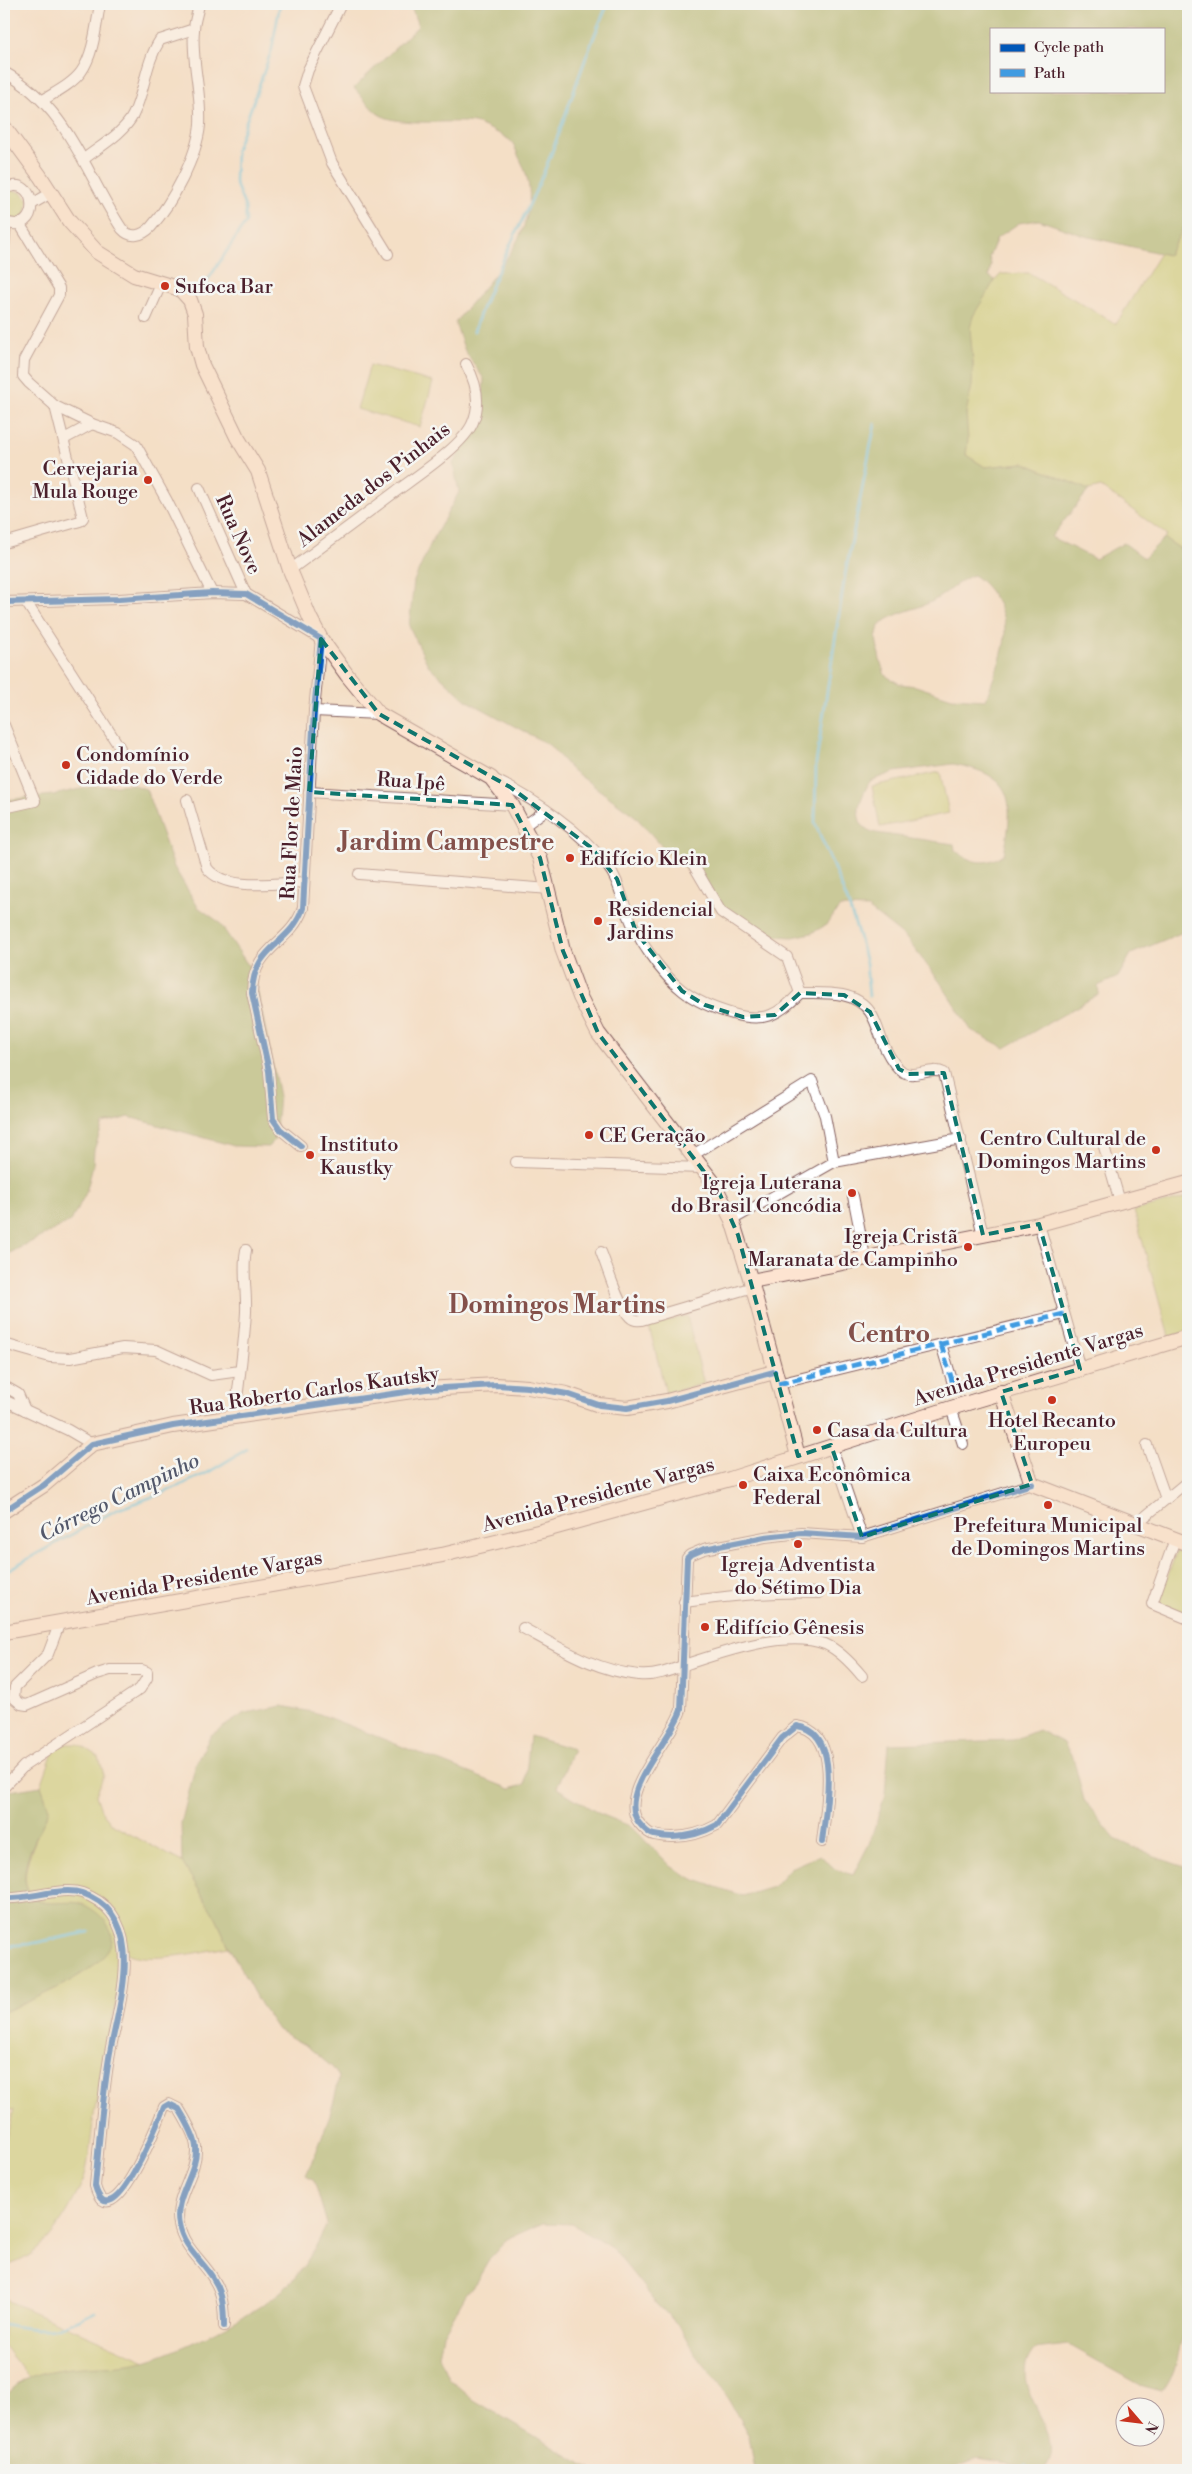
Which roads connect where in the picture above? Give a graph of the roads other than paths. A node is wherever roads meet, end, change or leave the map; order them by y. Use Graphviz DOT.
graph roads {
  1 [pos="100,4"];
  2 [pos="199,4"];
  3 [pos="341,4"];
  4 [pos="194,30"];
  5 [pos="4,72"];
  6 [pos="43,100"];
  7 [pos="4,127"];
  8 [pos="84,159"];
  9 [pos="4,189"];
  10 [pos="51,193"];
  11 [pos="32,204"];
  12 [pos="5,222"];
  13 [pos="19,223"];
  14 [pos="4,247"];
  15 [pos="388,254"];
  16 [pos="162,282"];
  17 [pos="146,318"];
  18 [pos="466,364"];
  19 [pos="55,406"];
  20 [pos="92,424"];
  21 [pos="64,439"];
  22 [pos="199,488"];
  23 [pos="4,543"];
  24 [pos="290,570"];
  25 [pos="212,594"];
  26 [pos="246,594"];
  27 [pos="4,602"];
  28 [pos="26,602"];
  29 [pos="321,639"];
  30 [pos="314,711"];
  31 [pos="379,714"];
  32 [pos="4,725"];
  33 [pos="120,748"];
  34 [pos="491,778"];
  35 [pos="308,792"];
  36 [pos="187,800"];
  37 [pos="512,805"];
  38 [pos="4,808"];
  39 [pos="546,810"];
  40 [pos="524,826"];
  41 [pos="694,866"];
  42 [pos="359,874"];
  43 [pos="304,882"];
  44 [pos="549,889"];
  45 [pos="800,993"];
  46 [pos="961,1139"];
  47 [pos="1102,1143"];
  48 [pos="301,1146"];
  49 [pos="693,1155"];
  50 [pos="516,1162"];
  51 [pos="834,1162"];
  52 [pos="702,1168"];
  53 [pos="1188,1183"];
  54 [pos="853,1196"];
  55 [pos="1120,1202"];
  56 [pos="732,1220"];
  57 [pos="1039,1224"];
  58 [pos="983,1235"];
  59 [pos="246,1250"];
  60 [pos="601,1252"];
  61 [pos="865,1257"];
  62 [pos="752,1284"];
  63 [pos="1064,1314"];
  64 [pos="1188,1337"];
  65 [pos="4,1344"];
  66 [pos="941,1344"];
  67 [pos="1080,1369"];
  68 [pos="240,1371"];
  69 [pos="776,1378"];
  70 [pos="4,1386"];
  71 [pos="954,1387"];
  72 [pos="1001,1392"];
  73 [pos="4,1400"];
  74 [pos="951,1408"];
  75 [pos="25,1410"];
  76 [pos="235,1416"];
  77 [pos="92,1444"];
  78 [pos="963,1444"];
  79 [pos="831,1445"];
  80 [pos="1147,1445"];
  81 [pos="798,1456"];
  82 [pos="1188,1481"];
  83 [pos="1032,1484"];
  84 [pos="1166,1499"];
  85 [pos="4,1510"];
  86 [pos="1136,1524"];
  87 [pos="862,1537"];
  88 [pos="1182,1542"];
  89 [pos="818,1593"];
  90 [pos="684,1602"];
  91 [pos="1188,1619"];
  92 [pos="60,1622"];
  93 [pos="522,1628"];
  94 [pos="4,1632"];
  95 [pos="684,1665"];
  96 [pos="862,1676"];
  97 [pos="4,1787"];
  98 [pos="822,1842"];
  99 [pos="4,1898"];
  100 [pos="224,2326"];
  1 -- 6 [label="street"];
  2 -- 4 [label="street"];
  3 -- 15 [label="street"];
  4 -- 8 [label="street"];
  4 -- 8 [label="street"];
  5 -- 6 [label="street"];
  6 -- 8 [label="street"];
  7 -- 10 [label="main road"];
  9 -- 11 [label="street"];
  10 -- 11 [label="street"];
  10 -- 16 [label="main road"];
  11 -- 13 [label="street"];
  12 -- 13 [label="street"];
  12 -- 14 [label="street"];
  13 -- 19 [label="street"];
  16 -- 17 [label="street"];
  16 -- 24 [label="main road"];
  18 -- 24 [label="street, Alameda dos Pinhais"];
  19 -- 20 [label="street"];
  19 -- 21 [label="street"];
  20 -- 21 [label="street"];
  20 -- 25 [label="street"];
  21 -- 23 [label="street"];
  22 -- 26 [label="street, Rua Nove"];
  24 -- 29 [label="main road"];
  25 -- 26 [label="street"];
  25 -- 28 [label="street"];
  26 -- 29 [label="street"];
  27 -- 28 [label="street"];
  28 -- 33 [label="street"];
  29 -- 30 [label="street, Rua Flor de Maio"];
  29 -- 31 [label="main road"];
  30 -- 31 [label="street"];
  30 -- 35 [label="street, Rua Flor de Maio"];
  31 -- 34 [label="main road"];
  32 -- 38 [label="street"];
  34 -- 37 [label="main road"];
  34 -- 39 [label="street"];
  35 -- 37 [label="street, Rua Ipê"];
  35 -- 43 [label="street, Rua Flor de Maio"];
  36 -- 43 [label="street, Rua Flor de Maio"];
  37 -- 40 [label="main road"];
  39 -- 40 [label="street"];
  39 -- 45 [label="street"];
  40 -- 44 [label="main road"];
  41 -- 45 [label="street"];
  42 -- 44 [label="street"];
  43 -- 48 [label="street, Rua Flor de Maio"];
  44 -- 49 [label="main road"];
  45 -- 46 [label="street"];
  46 -- 51 [label="street"];
  46 -- 58 [label="street"];
  47 -- 55 [label="street"];
  49 -- 51 [label="street"];
  49 -- 52 [label="main road"];
  50 -- 52 [label="street"];
  51 -- 56 [label="street"];
  52 -- 56 [label="main road"];
  53 -- 55 [label="main road"];
  54 -- 61 [label="street"];
  55 -- 57 [label="main road"];
  56 -- 62 [label="main road"];
  57 -- 58 [label="main road"];
  57 -- 63 [label="street"];
  58 -- 61 [label="main road"];
  59 -- 68 [label="street, Rua Roberto Carlos Kautsky"];
  60 -- 62 [label="street"];
  61 -- 62 [label="main road"];
  62 -- 69 [label="main road"];
  63 -- 66 [label="street"];
  63 -- 67 [label="street"];
  64 -- 67 [label="main road, Avenida Presidente Vargas"];
  65 -- 68 [label="street, Rua Roberto Carlos Kautsky"];
  66 -- 69 [label="street"];
  66 -- 71 [label="street"];
  67 -- 72 [label="main road, Avenida Presidente Vargas"];
  68 -- 76 [label="street, Rua Roberto Carlos Kautsky"];
  69 -- 76 [label="main road, Rua Roberto Carlos Kautsky"];
  69 -- 81 [label="main road"];
  70 -- 75 [label="street"];
  72 -- 74 [label="main road, Avenida Presidente Vargas"];
  72 -- 83 [label="main road"];
  73 -- 75 [label="street"];
  74 -- 78 [label="street"];
  74 -- 79 [label="main road, Avenida Presidente Vargas"];
  75 -- 77 [label="street"];
  76 -- 77 [label="main road, Rua Roberto Carlos Kautsky"];
  77 -- 85 [label="main road"];
  79 -- 81 [label="main road, Avenida Presidente Vargas"];
  79 -- 87 [label="street"];
  80 -- 84 [label="street"];
  81 -- 92 [label="main road, Avenida Presidente Vargas"];
  82 -- 84 [label="street"];
  83 -- 86 [label="main road"];
  83 -- 87 [label="street"];
  84 -- 86 [label="street"];
  86 -- 88 [label="main road"];
  87 -- 90 [label="street"];
  88 -- 91 [label="street"];
  89 -- 90 [label="street"];
  90 -- 95 [label="street"];
  92 -- 94 [label="main road, Avenida Presidente Vargas"];
  92 -- 97 [label="street"];
  93 -- 95 [label="street"];
  95 -- 96 [label="street"];
  95 -- 98 [label="street"];
  99 -- 100 [label="street"];
}
